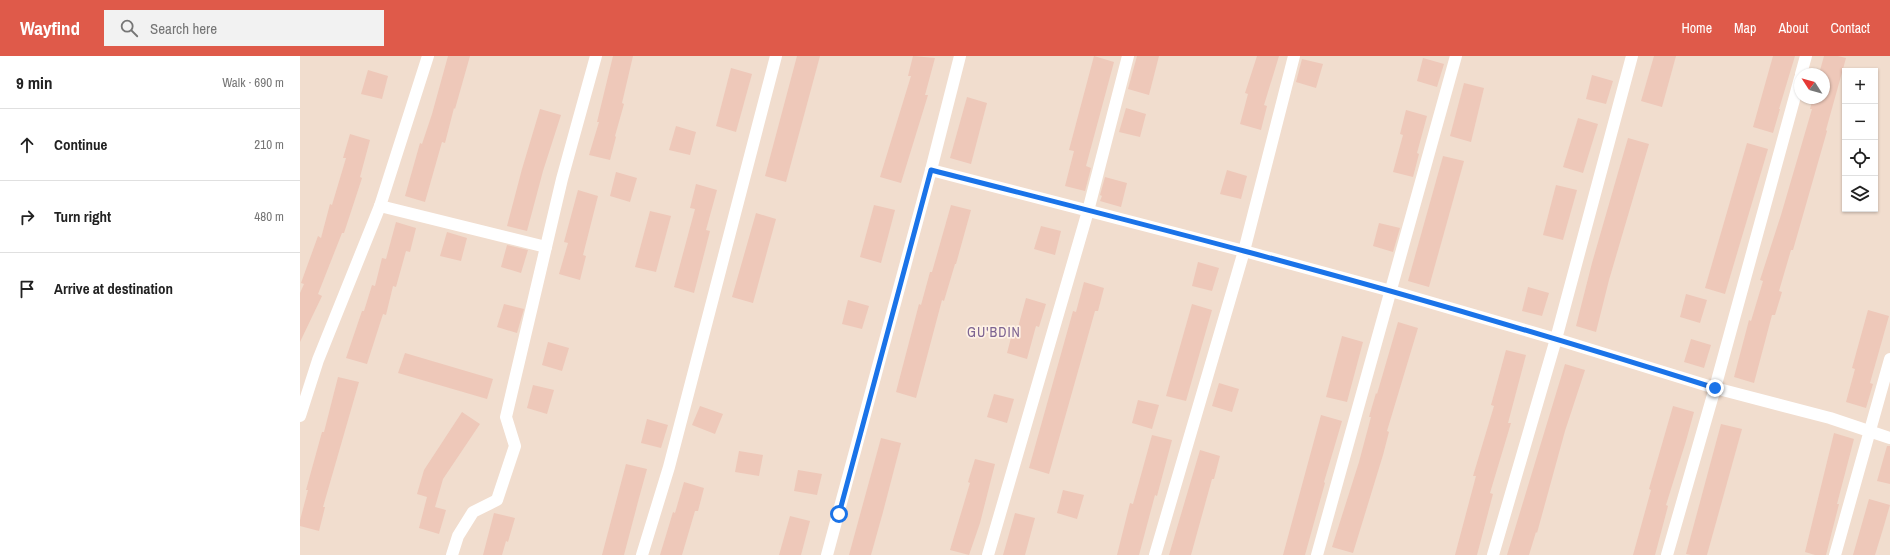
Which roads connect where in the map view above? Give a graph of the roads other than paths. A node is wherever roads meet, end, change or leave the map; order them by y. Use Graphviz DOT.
graph roads {
  1 [pos="428,56"];
  2 [pos="596,56"];
  3 [pos="776,56"];
  4 [pos="960,56"];
  5 [pos="1128,56"];
  6 [pos="1294,56"];
  7 [pos="1456,56"];
  8 [pos="1632,56"];
  9 [pos="1806,56"];
  10 [pos="1803,68"];
  11 [pos="1794,100"];
  12 [pos="931,170"];
  13 [pos="380,206"];
  14 [pos="1088,211"];
  15 [pos="546,246"];
  16 [pos="1244,251"];
  17 [pos="1391,291"];
  18 [pos="1556,339"];
  19 [pos="1890,359"];
  20 [pos="1715,388"];
  21 [pos="300,416"];
  22 [pos="1869,431"];
  23 [pos="1890,438"];
  24 [pos="452,555"];
  25 [pos="642,555"];
  26 [pos="827,555"];
  27 [pos="988,555"];
  28 [pos="1154,555"];
  29 [pos="1317,555"];
  30 [pos="1493,555"];
  31 [pos="1667,555"];
  32 [pos="1835,555"];
  1 -- 13 [label="street"];
  2 -- 15 [label="street"];
  3 -- 25 [label="street"];
  4 -- 12 [label="street"];
  5 -- 14 [label="street"];
  6 -- 16 [label="street"];
  7 -- 17 [label="street"];
  8 -- 18 [label="street"];
  9 -- 10 [label="street"];
  11 -- 20 [label="street"];
  12 -- 14 [label="street"];
  12 -- 26 [label="street"];
  13 -- 15 [label="street"];
  13 -- 21 [label="street"];
  14 -- 16 [label="street"];
  14 -- 27 [label="street"];
  15 -- 24 [label="street"];
  16 -- 17 [label="street"];
  16 -- 28 [label="street"];
  17 -- 18 [label="street"];
  17 -- 29 [label="street"];
  18 -- 20 [label="street"];
  18 -- 30 [label="street"];
  19 -- 22 [label="street"];
  20 -- 22 [label="street"];
  20 -- 31 [label="street"];
  22 -- 23 [label="street"];
  22 -- 32 [label="street"];
}
